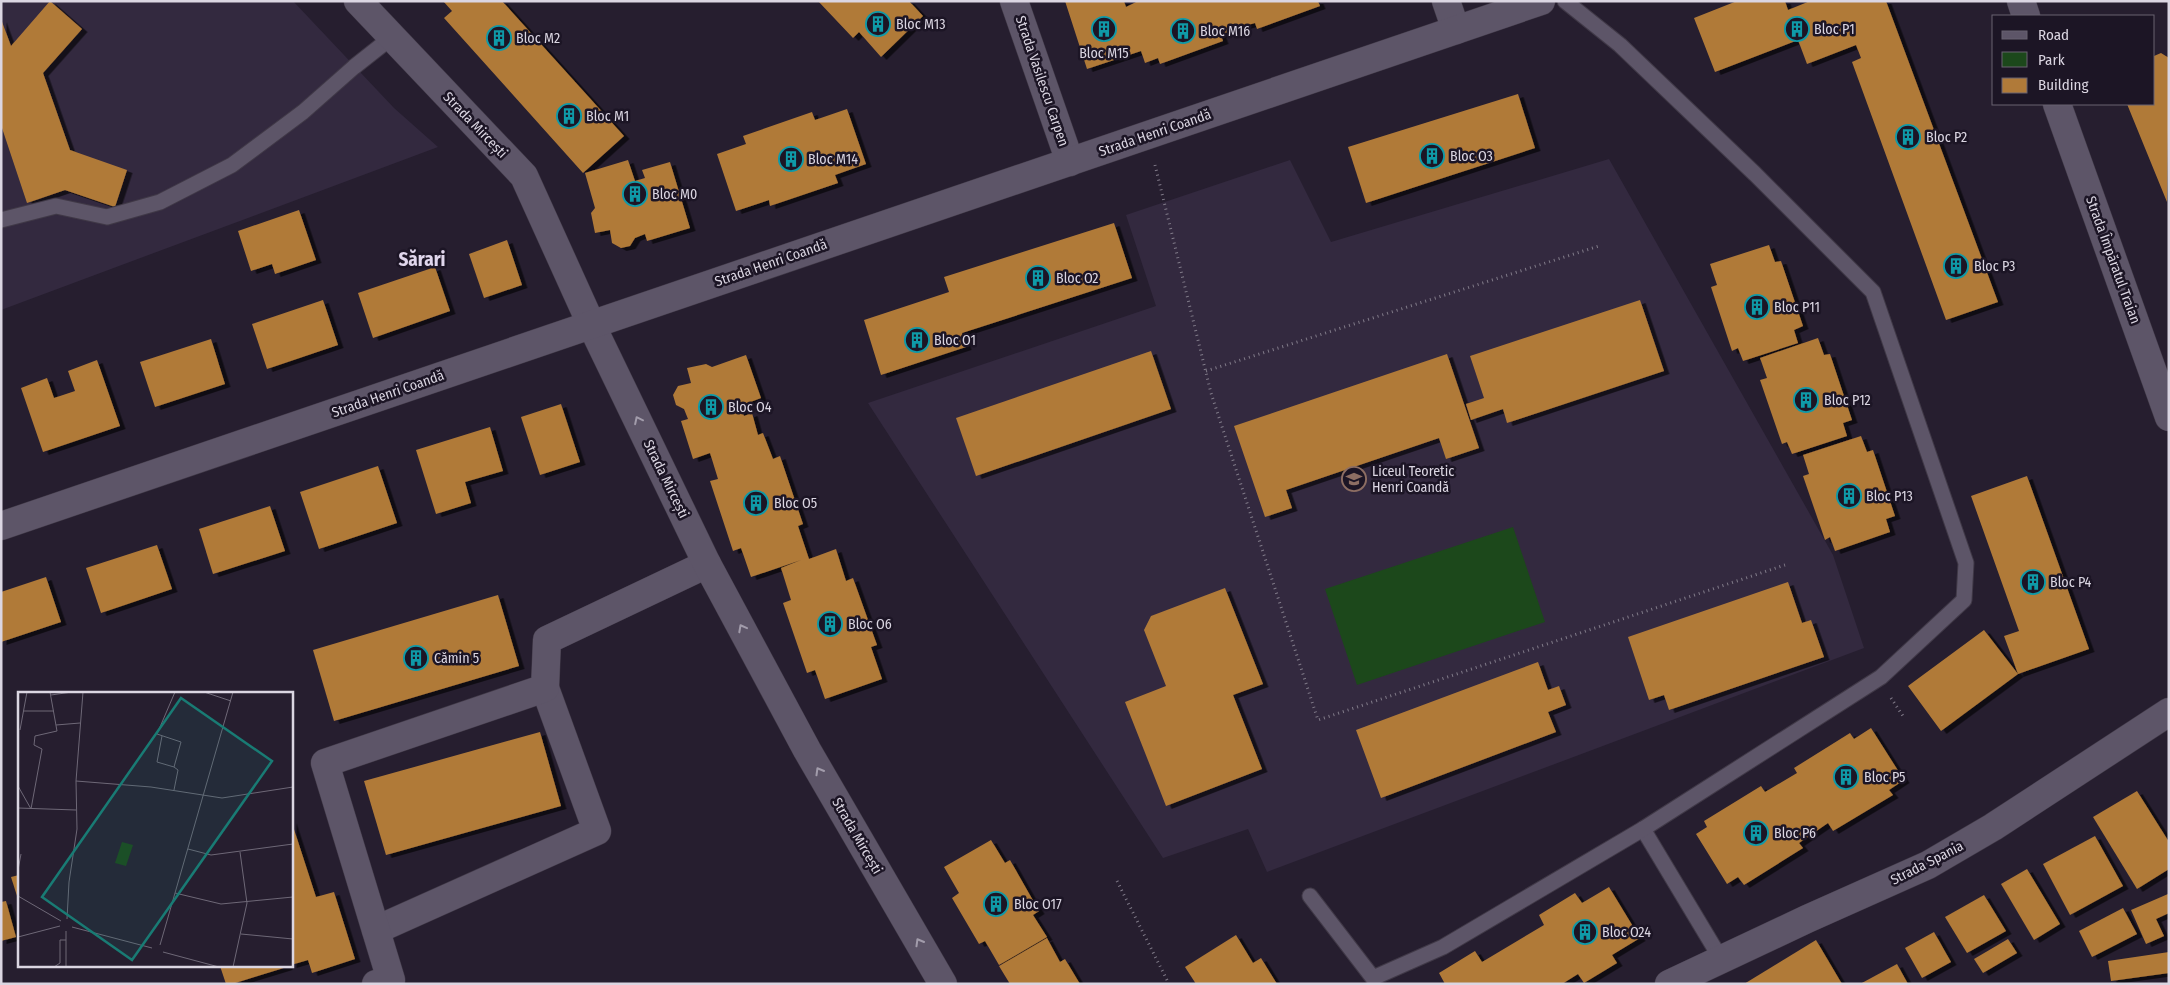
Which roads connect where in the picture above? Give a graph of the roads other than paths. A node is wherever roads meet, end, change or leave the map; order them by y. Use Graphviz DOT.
graph roads {
  1 [pos="358,1"];
  2 [pos="1014,1"];
  3 [pos="1446,1"];
  4 [pos="1541,1"];
  5 [pos="1565,1"];
  6 [pos="2020,1"];
  7 [pos="2026,15"];
  8 [pos="1456,30"];
  9 [pos="392,37"];
  10 [pos="2057,105"];
  11 [pos="1070,162"];
  12 [pos="1,220"];
  13 [pos="591,324"];
  14 [pos="2169,417"];
  15 [pos="1,526"];
  16 [pos="707,564"];
  17 [pos="545,688"];
  18 [pos="2169,712"];
  19 [pos="1643,829"];
  20 [pos="1310,896"];
  21 [pos="376,930"];
  22 [pos="1722,959"];
  23 [pos="376,984"];
  24 [pos="943,984"];
  25 [pos="1669,984"];
  1 -- 9 [label="street, Strada Mircești"];
  2 -- 11 [label="street, Strada Vasilescu Carpen"];
  3 -- 8 [label="street"];
  4 -- 8 [label="street, Strada Henri Coandă"];
  5 -- 19 [label="lane"];
  6 -- 7 [label="street"];
  8 -- 11 [label="street, Strada Henri Coandă"];
  9 -- 12 [label="lane"];
  9 -- 13 [label="street, Strada Mircești"];
  10 -- 14 [label="street, Strada Împăratul Traian"];
  11 -- 13 [label="street, Strada Henri Coandă"];
  13 -- 15 [label="street, Strada Henri Coandă"];
  16 -- 13 [label="street, Strada Mircești, one-way"];
  16 -- 17 [label="street"];
  24 -- 16 [label="street, Strada Mircești, one-way"];
  17 -- 21 [label="street"];
  17 -- 21 [label="street"];
  18 -- 22 [label="street, Strada Spania"];
  19 -- 20 [label="lane"];
  19 -- 22 [label="lane"];
  21 -- 23 [label="street"];
  22 -- 25 [label="street, Strada Spania"];
}
